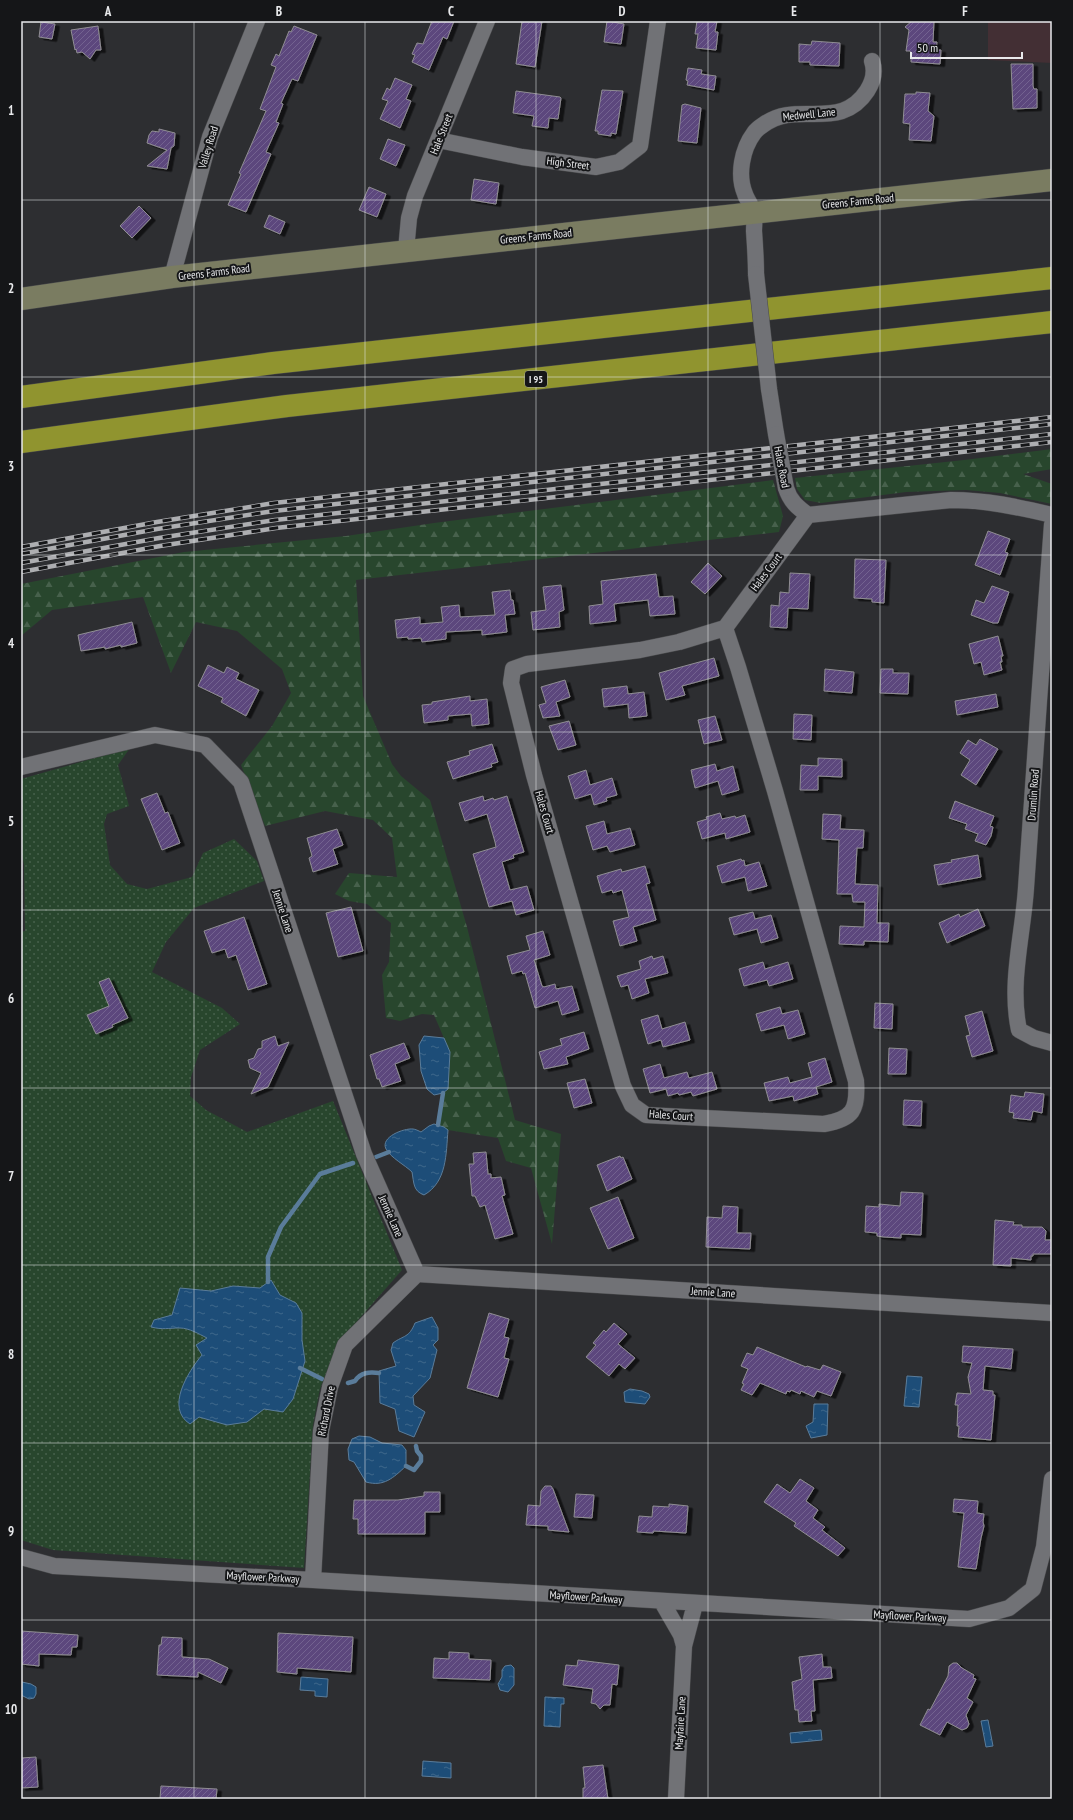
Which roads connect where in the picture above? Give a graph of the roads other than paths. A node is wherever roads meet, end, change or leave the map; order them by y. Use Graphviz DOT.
graph roads {
  1 [pos="257,21"];
  2 [pos="487,21"];
  3 [pos="658,21"];
  4 [pos="872,61"];
  5 [pos="438,140"];
  6 [pos="1052,180"];
  7 [pos="754,213"];
  8 [pos="406,250"];
  9 [pos="172,277"];
  10 [pos="1052,278"];
  11 [pos="21,299"];
  12 [pos="1052,322"];
  13 [pos="21,397"];
  14 [pos="21,442"];
  15 [pos="808,515"];
  16 [pos="1052,515"];
  17 [pos="1052,524"];
  18 [pos="725,628"];
  19 [pos="21,767"];
  20 [pos="1052,1043"];
  21 [pos="417,1274"];
  22 [pos="1052,1313"];
  23 [pos="1052,1479"];
  24 [pos="21,1558"];
  25 [pos="312,1580"];
  26 [pos="662,1602"];
  27 [pos="695,1604"];
  28 [pos="684,1646"];
  29 [pos="676,1799"];
  1 -- 9 [label="street, Valley Road"];
  2 -- 5 [label="street, Hale Street"];
  3 -- 5 [label="street, High Street"];
  4 -- 7 [label="street, Medwell Lane"];
  5 -- 8 [label="street, Hale Street"];
  6 -- 7 [label="main road, Greens Farms Road"];
  7 -- 8 [label="main road, Greens Farms Road"];
  7 -- 15 [label="street, Hales Road, bridge"];
  8 -- 9 [label="main road, Greens Farms Road"];
  9 -- 11 [label="main road, Greens Farms Road"];
  10 -- 13 [label="highway"];
  12 -- 14 [label="highway, I 95"];
  15 -- 16 [label="street"];
  15 -- 18 [label="street, Hales Court"];
  17 -- 20 [label="street, Drumlin Road"];
  18 -- 18 [label="street, Hales Court"];
  19 -- 21 [label="street, Jennie Lane"];
  21 -- 22 [label="street, Jennie Lane"];
  21 -- 25 [label="street, Richard Drive"];
  23 -- 27 [label="street, Mayflower Parkway"];
  24 -- 25 [label="street, Mayflower Parkway"];
  25 -- 26 [label="street, Mayflower Parkway"];
  26 -- 27 [label="street, Mayflower Parkway"];
  26 -- 28 [label="street, Mayfaire Lane"];
  27 -- 28 [label="street, Mayfaire Lane"];
  28 -- 29 [label="street, Mayfaire Lane"];
}
